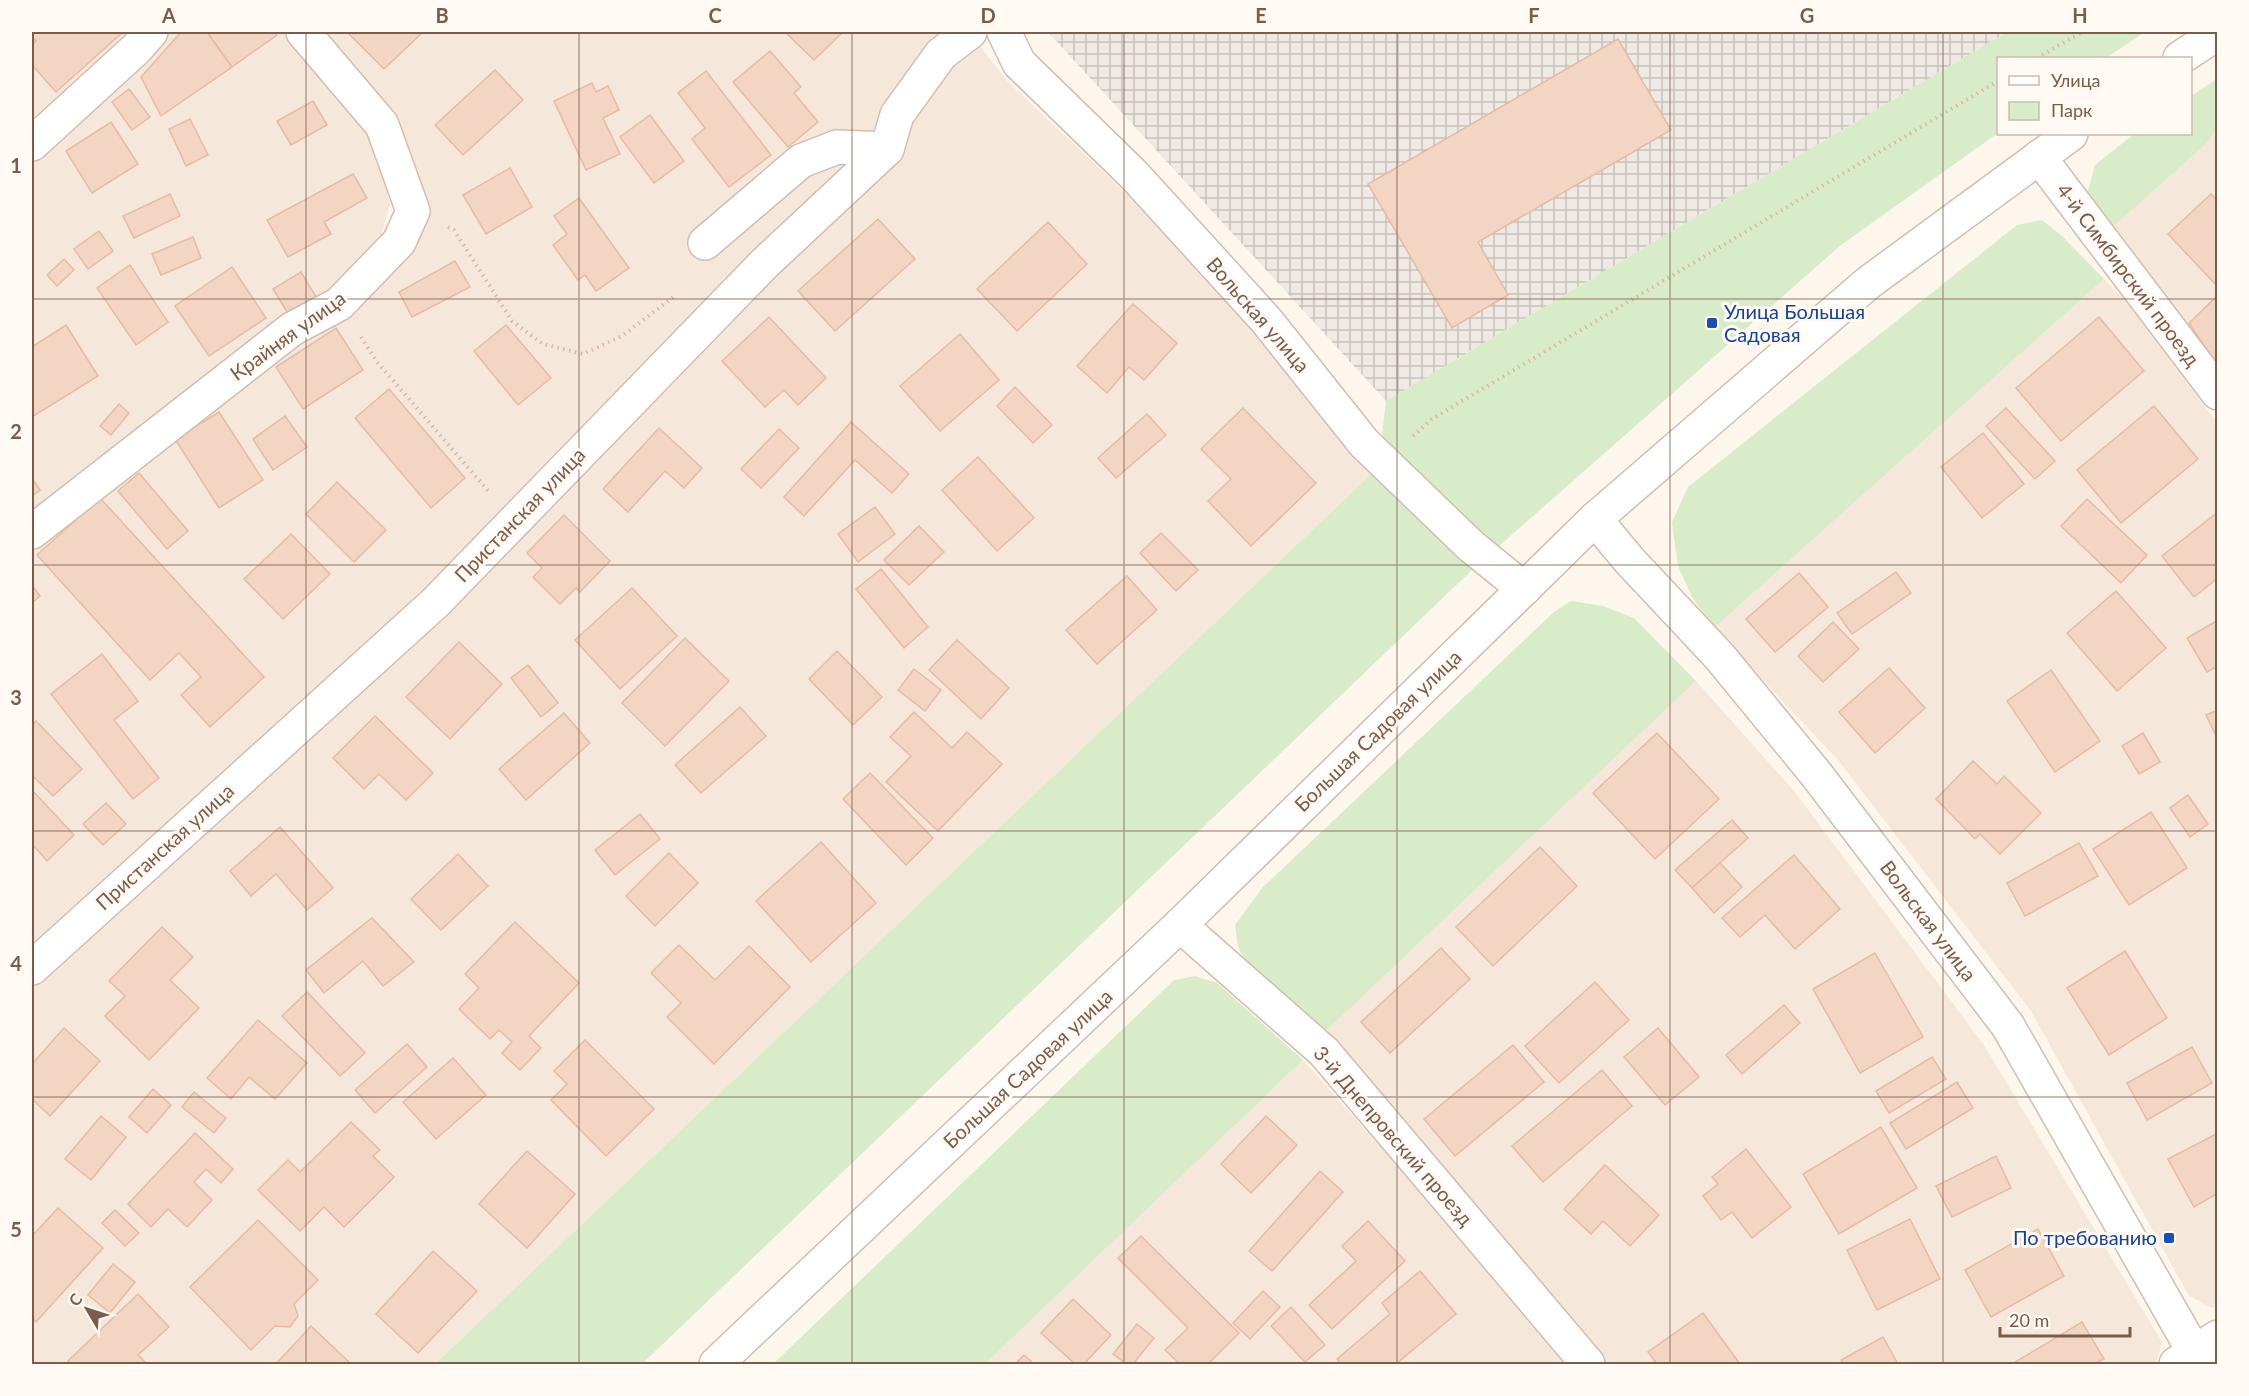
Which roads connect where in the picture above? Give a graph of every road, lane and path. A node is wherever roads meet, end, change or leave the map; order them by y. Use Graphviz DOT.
graph roads {
  1 [pos="151,32"];
  2 [pos="303,32"];
  3 [pos="970,32"];
  4 [pos="1004,32"];
  5 [pos="2082,32"];
  6 [pos="2217,33"];
  7 [pos="2039,57"];
  8 [pos="2181,57"];
  9 [pos="1997,82"];
  10 [pos="2070,135"];
  11 [pos="32,144"];
  12 [pos="887,149"];
  13 [pos="2039,157"];
  14 [pos="413,211"];
  15 [pos="705,243"];
  16 [pos="339,304"];
  17 [pos="2217,393"];
  18 [pos="1384,463"];
  19 [pos="518,518"];
  20 [pos="1595,519"];
  21 [pos="32,532"];
  22 [pos="1524,589"];
  23 [pos="1180,925"];
  24 [pos="32,968"];
  25 [pos="2197,1355"];
  26 [pos="718,1364"];
  27 [pos="1588,1365"];
  1 -- 11 [label="street"];
  2 -- 14 [label="street"];
  3 -- 12 [label="street"];
  4 -- 18 [label="street, Вольская улица"];
  5 -- 7 [label="path"];
  6 -- 8 [label="street"];
  9 -- 18 [label="path"];
  10 -- 13 [label="street, Большая Садовая улица"];
  12 -- 15 [label="street"];
  12 -- 19 [label="street, Пристанская улица"];
  13 -- 17 [label="street, 4-й Симбирский проезд"];
  13 -- 20 [label="street, Большая Садовая улица"];
  14 -- 15 [label="path"];
  14 -- 16 [label="street, Крайняя улица"];
  16 -- 19 [label="path"];
  16 -- 21 [label="street, Крайняя улица"];
  18 -- 22 [label="street, Вольская улица"];
  19 -- 24 [label="street, Пристанская улица"];
  20 -- 22 [label="street, Большая Садовая улица"];
  20 -- 25 [label="street, Вольская улица"];
  22 -- 23 [label="street, Большая Садовая улица"];
  23 -- 26 [label="street, Большая Садовая улица"];
  23 -- 27 [label="street, 3-й Днепровский проезд"];
}
